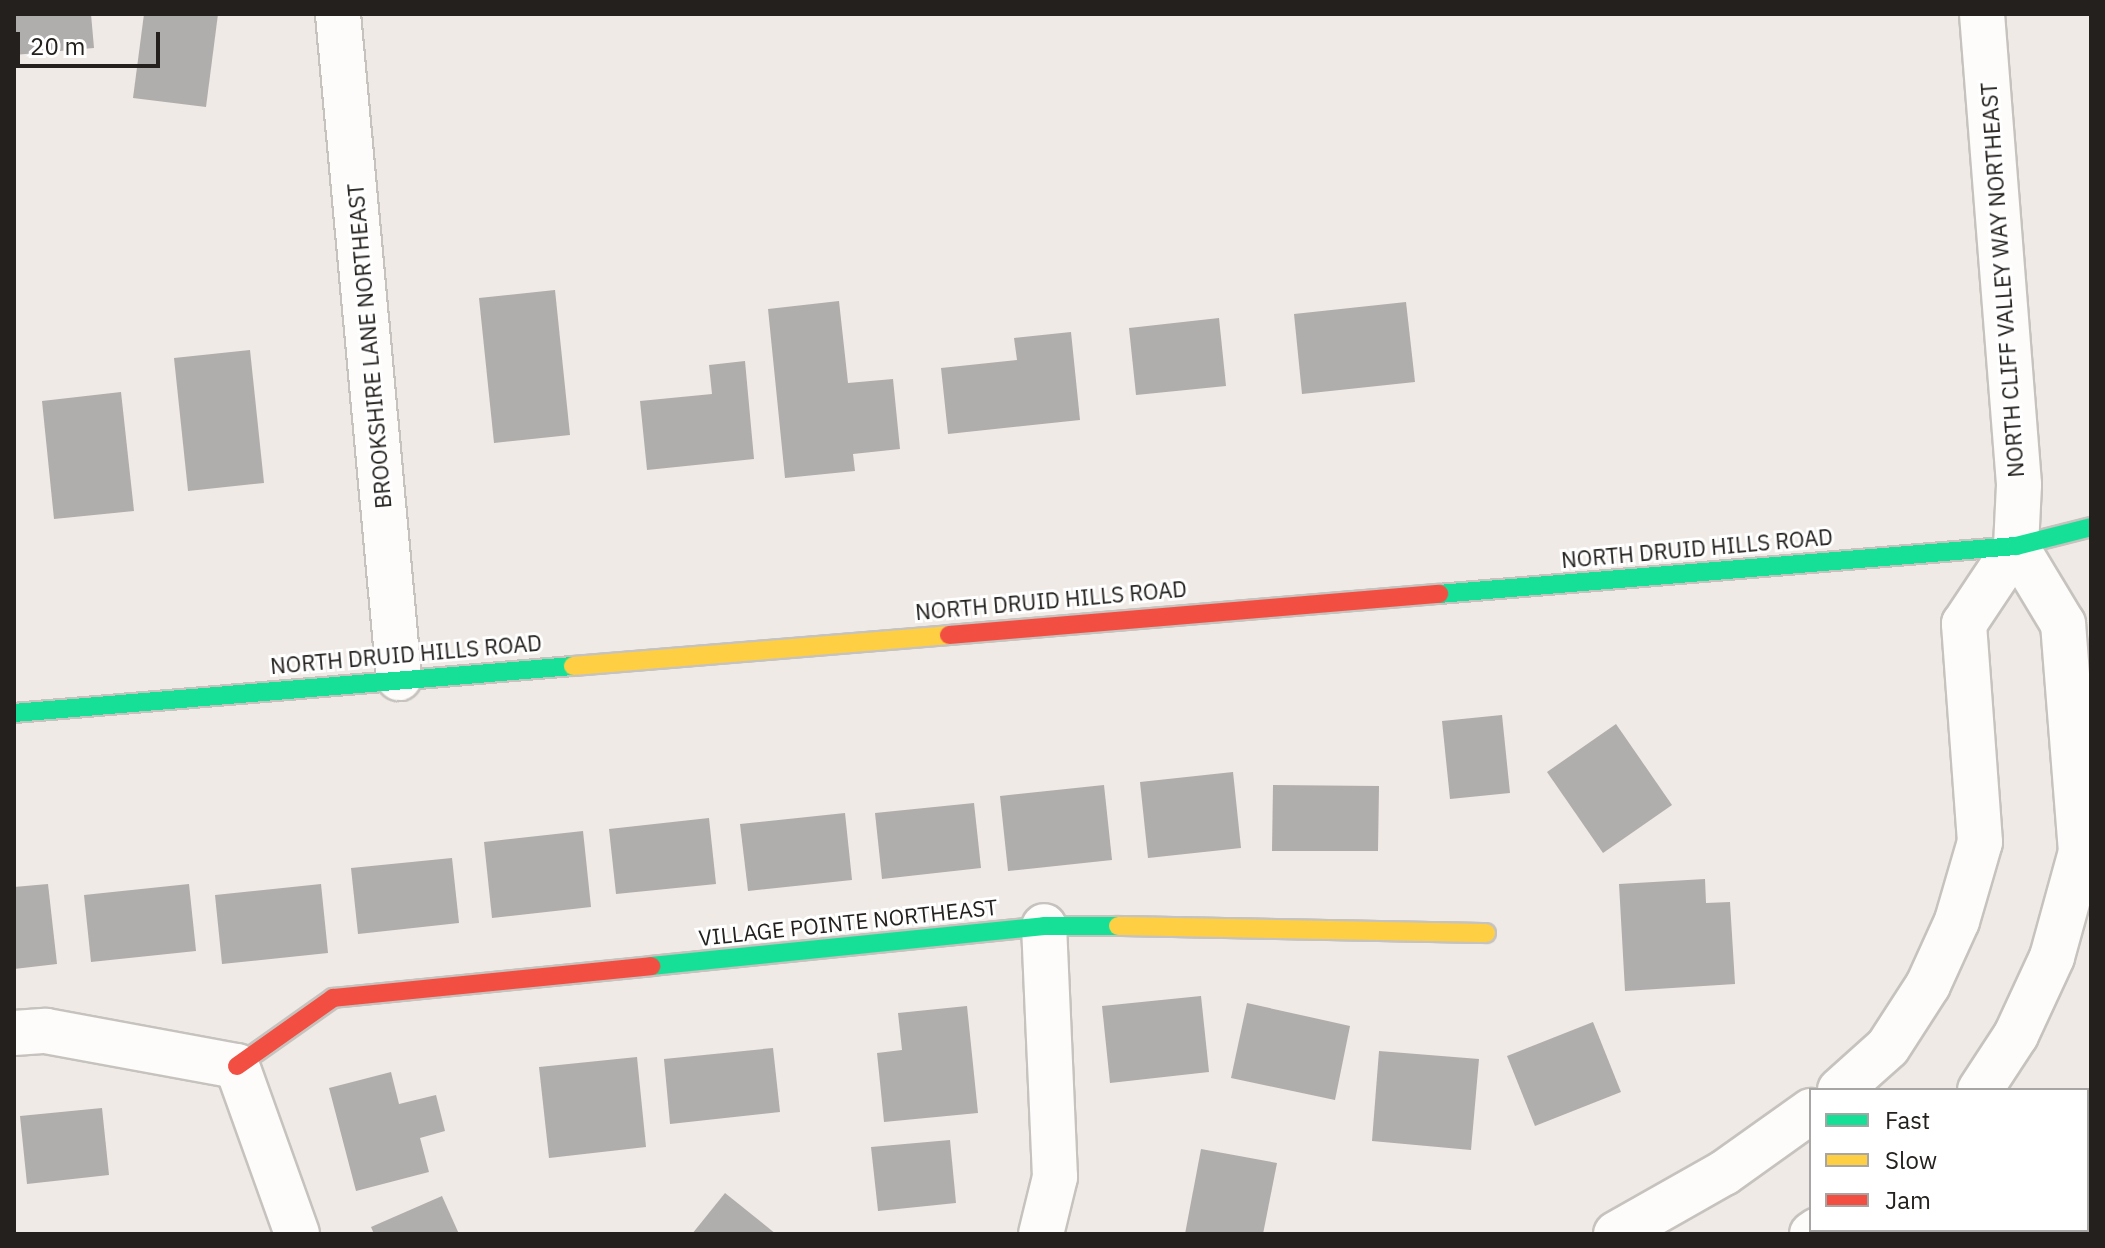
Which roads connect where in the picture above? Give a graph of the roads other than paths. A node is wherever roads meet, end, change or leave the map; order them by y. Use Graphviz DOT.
graph roads {
  1 [pos="338,14"];
  2 [pos="1982,14"];
  3 [pos="2091,527"];
  4 [pos="2016,546"];
  5 [pos="399,678"];
  6 [pos="14,713"];
  7 [pos="1044,926"];
  8 [pos="1486,933"];
  9 [pos="14,1033"];
  10 [pos="237,1066"];
  11 [pos="1842,1088"];
  12 [pos="1981,1088"];
  13 [pos="1809,1112"];
  14 [pos="297,1234"];
  15 [pos="1041,1234"];
  16 [pos="1616,1234"];
  1 -- 5 [label="street, BROOKSHIRE LANE NORTHEAST"];
  2 -- 4 [label="street, NORTH CLIFF VALLEY WAY NORTHEAST"];
  3 -- 4 [label="main road, NORTH DRUID HILLS ROAD"];
  4 -- 5 [label="main road, NORTH DRUID HILLS ROAD"];
  4 -- 11 [label="street"];
  4 -- 12 [label="street"];
  5 -- 6 [label="main road, NORTH DRUID HILLS ROAD"];
  7 -- 8 [label="main road, VILLAGE POINTE NORTHEAST"];
  7 -- 10 [label="main road, VILLAGE POINTE NORTHEAST"];
  7 -- 15 [label="street"];
  9 -- 10 [label="street"];
  10 -- 14 [label="street"];
  13 -- 16 [label="street"];
}
